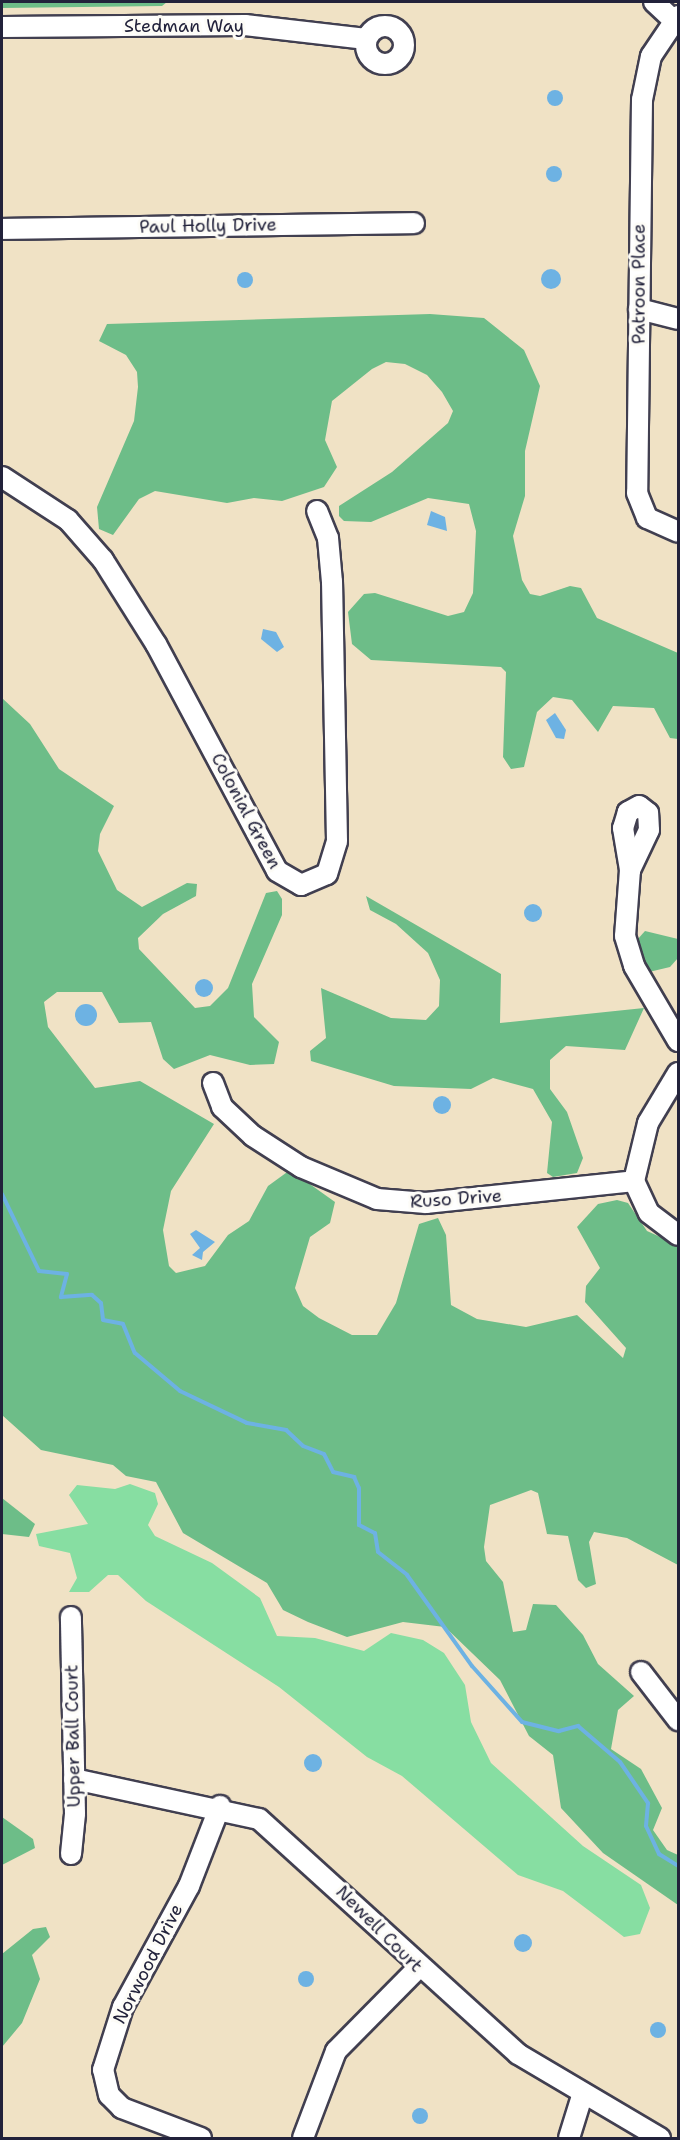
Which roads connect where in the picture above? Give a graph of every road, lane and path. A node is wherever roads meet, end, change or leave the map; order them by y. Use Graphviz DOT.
graph roads {
  1 [pos="654,2"];
  2 [pos="677,20"];
  3 [pos="2,27"];
  4 [pos="366,39"];
  5 [pos="414,223"];
  6 [pos="2,229"];
  7 [pos="639,309"];
  8 [pos="678,319"];
  9 [pos="2,477"];
  10 [pos="317,511"];
  11 [pos="678,532"];
  12 [pos="630,870"];
  13 [pos="678,1041"];
  14 [pos="678,1073"];
  15 [pos="213,1083"];
  16 [pos="634,1181"];
  17 [pos="678,1235"];
  18 [pos="71,1617"];
  19 [pos="641,1672"];
  20 [pos="678,1720"];
  21 [pos="74,1779"];
  22 [pos="220,1806"];
  23 [pos="71,1854"];
  24 [pos="417,1968"];
  25 [pos="582,2096"];
  26 [pos="201,2139"];
  27 [pos="303,2139"];
  28 [pos="569,2139"];
  29 [pos="660,2139"];
  1 -- 2 [label="street, Patroon Place"];
  2 -- 7 [label="street, Patroon Place"];
  3 -- 4 [label="street, Stedman Way"];
  5 -- 6 [label="street, Paul Holly Drive"];
  7 -- 8 [label="street"];
  7 -- 11 [label="street, Patroon Place"];
  9 -- 10 [label="street, Colonial Green"];
  12 -- 13 [label="street"];
  14 -- 16 [label="street"];
  15 -- 16 [label="street, Ruso Drive"];
  16 -- 17 [label="street"];
  18 -- 21 [label="street, Upper Ball Court"];
  19 -- 20 [label="street"];
  21 -- 22 [label="street, Newell Court"];
  21 -- 23 [label="street, Upper Ball Court"];
  22 -- 24 [label="street, Newell Court"];
  22 -- 26 [label="street, Norwood Drive"];
  24 -- 25 [label="street, Newell Court"];
  24 -- 27 [label="street"];
  25 -- 28 [label="street"];
  25 -- 29 [label="street, Newell Court"];
}
